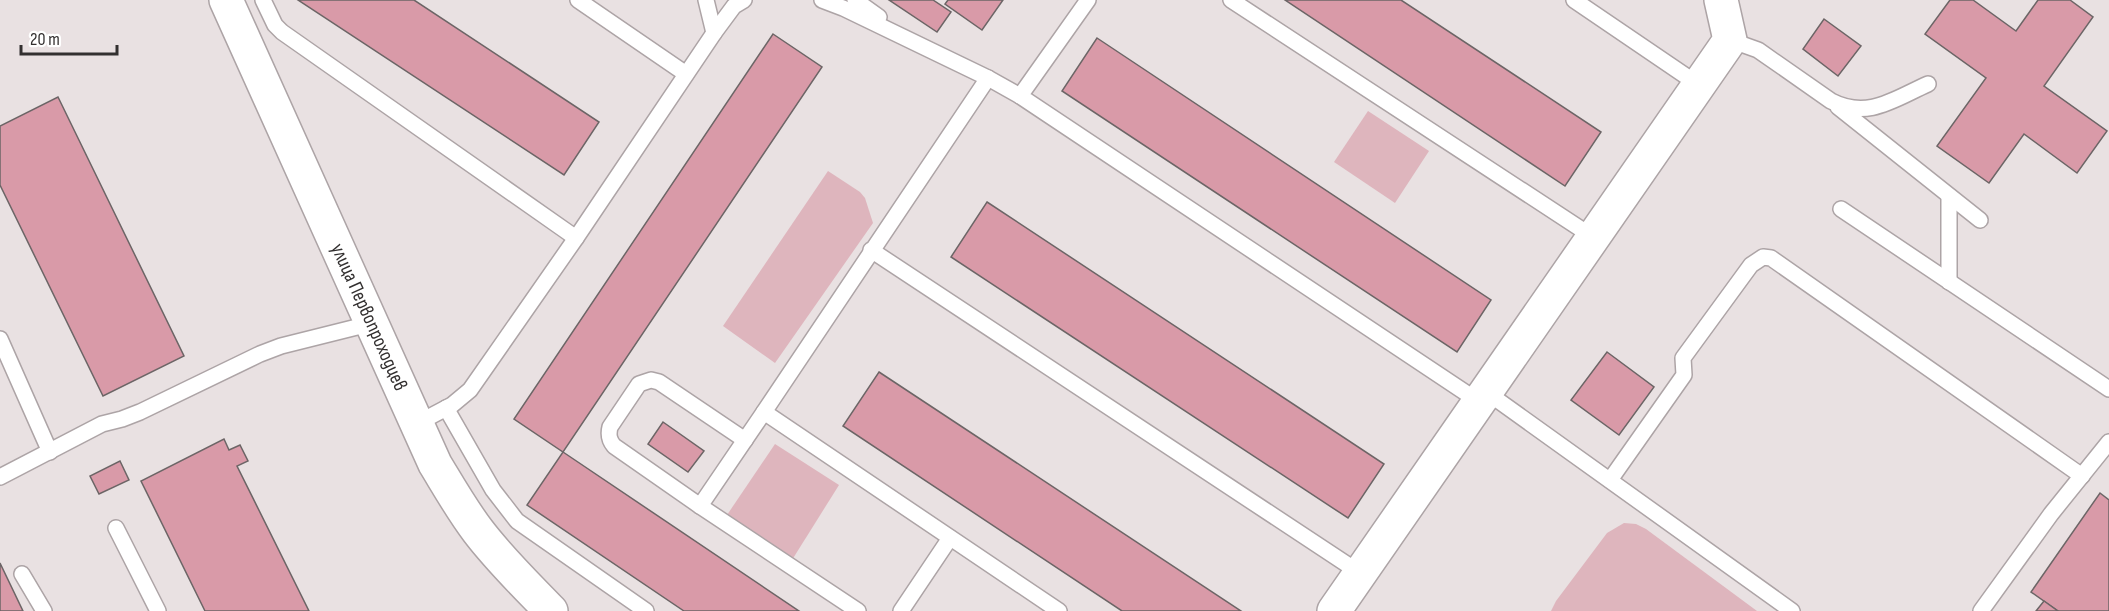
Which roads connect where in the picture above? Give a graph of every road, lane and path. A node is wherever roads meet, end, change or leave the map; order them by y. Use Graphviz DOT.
graph roads {
  1 [pos="226,0"];
  2 [pos="263,0"];
  3 [pos="578,0"];
  4 [pos="706,0"];
  5 [pos="744,0"];
  6 [pos="822,0"];
  7 [pos="855,0"];
  8 [pos="1088,0"];
  9 [pos="1231,0"];
  10 [pos="1574,0"];
  11 [pos="1721,0"];
  12 [pos="714,33"];
  13 [pos="1730,40"];
  14 [pos="918,44"];
  15 [pos="686,74"];
  16 [pos="988,78"];
  17 [pos="1928,84"];
  18 [pos="1699,85"];
  19 [pos="1020,96"];
  20 [pos="1831,101"];
  21 [pos="1949,196"];
  22 [pos="1841,209"];
  23 [pos="1980,220"];
  24 [pos="1593,237"];
  25 [pos="576,238"];
  26 [pos="872,250"];
  27 [pos="1949,282"];
  28 [pos="373,323"];
  29 [pos="0,339"];
  30 [pos="2109,388"];
  31 [pos="1481,396"];
  32 [pos="446,408"];
  33 [pos="764,412"];
  34 [pos="416,424"];
  35 [pos="745,440"];
  36 [pos="2109,442"];
  37 [pos="50,452"];
  38 [pos="2082,476"];
  39 [pos="0,477"];
  40 [pos="1610,480"];
  41 [pos="700,506"];
  42 [pos="116,528"];
  43 [pos="950,538"];
  44 [pos="22,573"];
  45 [pos="1360,573"];
  46 [pos="44,611"];
  47 [pos="158,611"];
  48 [pos="551,611"];
  49 [pos="646,611"];
  50 [pos="858,611"];
  51 [pos="901,611"];
  52 [pos="1059,611"];
  53 [pos="1334,611"];
  54 [pos="1792,611"];
  55 [pos="1981,611"];
  1 -- 28 [label="street, улица Первопроходцев"];
  2 -- 25 [label="lane"];
  3 -- 15 [label="lane"];
  4 -- 12 [label="lane"];
  5 -- 12 [label="lane"];
  6 -- 14 [label="lane"];
  7 -- 14 [label="lane"];
  8 -- 19 [label="lane"];
  9 -- 24 [label="lane"];
  10 -- 18 [label="lane"];
  11 -- 13 [label="street"];
  12 -- 15 [label="lane"];
  13 -- 18 [label="street"];
  13 -- 20 [label="lane"];
  14 -- 16 [label="lane"];
  15 -- 25 [label="lane"];
  16 -- 19 [label="lane"];
  16 -- 26 [label="lane"];
  17 -- 20 [label="lane"];
  18 -- 24 [label="street"];
  19 -- 31 [label="lane"];
  20 -- 21 [label="lane"];
  21 -- 23 [label="lane"];
  21 -- 27 [label="lane"];
  22 -- 27 [label="lane"];
  24 -- 31 [label="street"];
  25 -- 32 [label="lane"];
  26 -- 33 [label="lane"];
  26 -- 45 [label="lane"];
  27 -- 30 [label="lane"];
  28 -- 34 [label="street, улица Первопроходцев"];
  28 -- 37 [label="lane"];
  29 -- 37 [label="lane"];
  31 -- 40 [label="lane"];
  31 -- 45 [label="street"];
  32 -- 34 [label="lane"];
  32 -- 49 [label="lane"];
  33 -- 35 [label="lane"];
  33 -- 43 [label="lane"];
  34 -- 48 [label="street, улица Первопроходцев"];
  35 -- 41 [label="lane"];
  35 -- 41 [label="lane"];
  36 -- 38 [label="lane"];
  37 -- 39 [label="lane"];
  38 -- 40 [label="lane"];
  38 -- 55 [label="lane"];
  40 -- 54 [label="lane"];
  41 -- 50 [label="lane"];
  42 -- 47 [label="lane"];
  43 -- 51 [label="lane"];
  43 -- 52 [label="lane"];
  44 -- 46 [label="lane"];
  45 -- 53 [label="street"];
}
